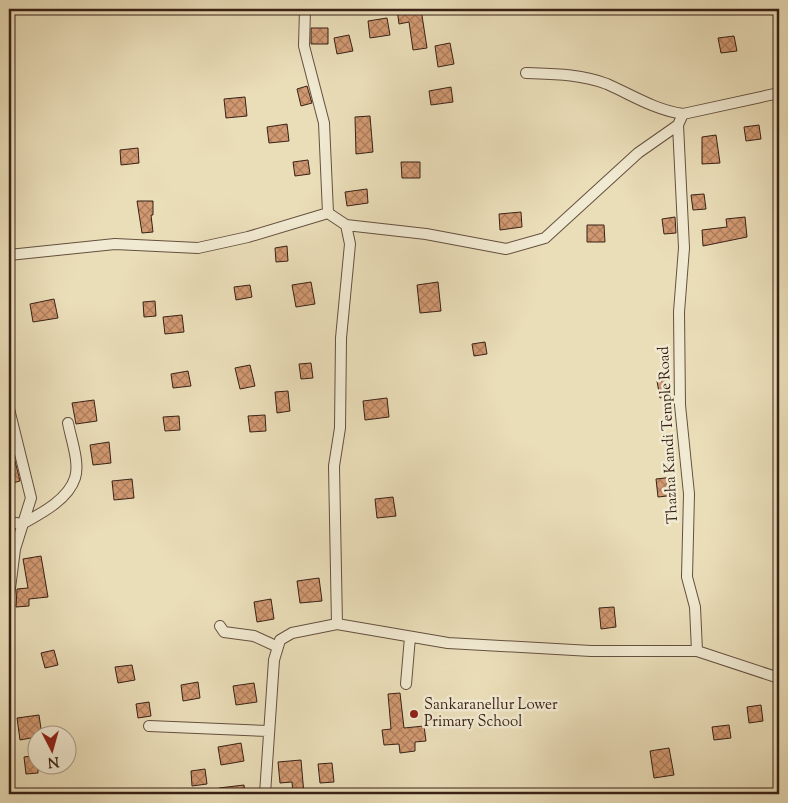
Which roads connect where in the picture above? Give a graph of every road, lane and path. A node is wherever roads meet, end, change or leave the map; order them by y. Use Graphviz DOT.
graph roads {
  1 [pos="305,9"];
  2 [pos="526,73"];
  3 [pos="779,93"];
  4 [pos="682,114"];
  5 [pos="678,125"];
  6 [pos="328,213"];
  7 [pos="346,225"];
  8 [pos="9,255"];
  9 [pos="9,409"];
  10 [pos="68,423"];
  11 [pos="9,522"];
  12 [pos="22,524"];
  13 [pos="9,596"];
  14 [pos="337,624"];
  15 [pos="220,626"];
  16 [pos="410,637"];
  17 [pos="278,647"];
  18 [pos="697,651"];
  19 [pos="779,678"];
  20 [pos="406,684"];
  21 [pos="149,726"];
  22 [pos="268,731"];
  23 [pos="266,794"];
  1 -- 6 [label="street"];
  2 -- 4 [label="street"];
  3 -- 4 [label="street"];
  4 -- 5 [label="street"];
  5 -- 7 [label="street"];
  5 -- 18 [label="street, Thazha Kandi Temple Road"];
  6 -- 7 [label="street"];
  6 -- 8 [label="street"];
  7 -- 14 [label="street"];
  9 -- 12 [label="street"];
  10 -- 12 [label="street"];
  11 -- 12 [label="street"];
  12 -- 13 [label="street"];
  14 -- 16 [label="street"];
  14 -- 17 [label="street"];
  15 -- 17 [label="street"];
  16 -- 18 [label="street"];
  16 -- 20 [label="street"];
  17 -- 22 [label="street"];
  18 -- 19 [label="street"];
  21 -- 22 [label="street"];
  22 -- 23 [label="street"];
}
